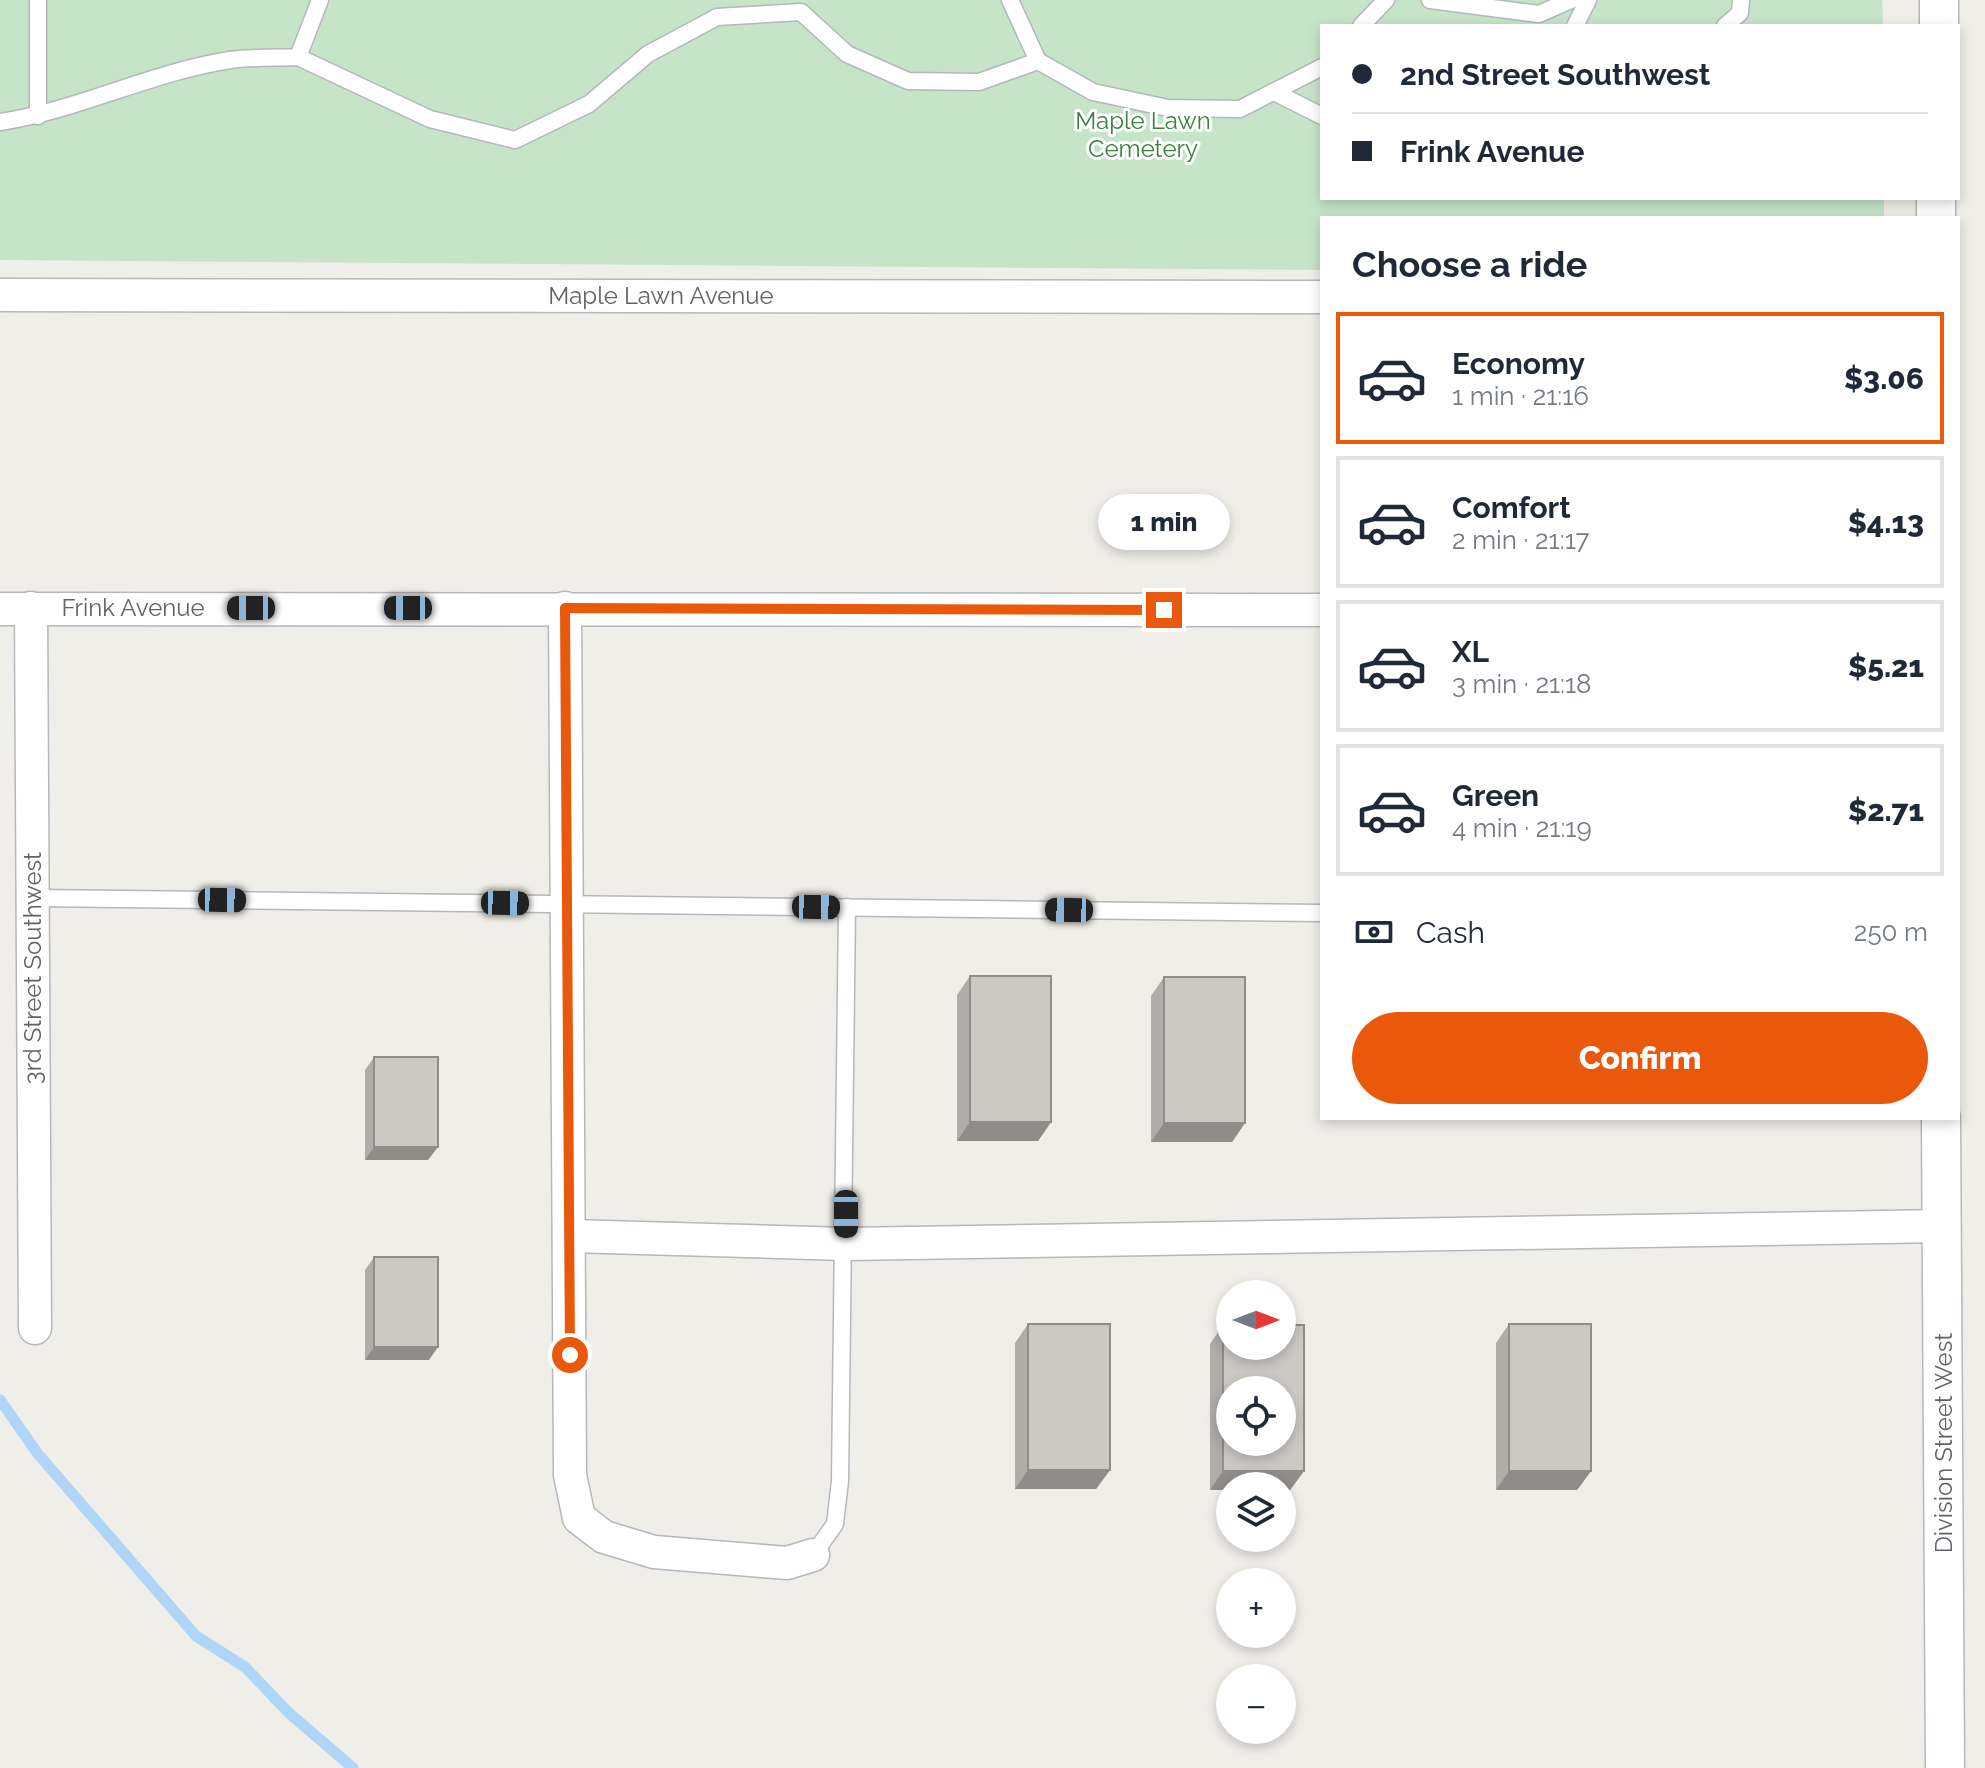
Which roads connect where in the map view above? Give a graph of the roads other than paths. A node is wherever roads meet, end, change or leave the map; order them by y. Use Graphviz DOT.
graph roads {
  1 [pos="38,0"];
  2 [pos="320,0"];
  3 [pos="1010,0"];
  4 [pos="1386,0"];
  5 [pos="1430,0"];
  6 [pos="1571,0"];
  7 [pos="1588,0"];
  8 [pos="1741,0"];
  9 [pos="1939,0"];
  10 [pos="1363,24"];
  11 [pos="1576,24"];
  12 [pos="1727,24"];
  13 [pos="1939,24"];
  14 [pos="298,57"];
  15 [pos="1038,61"];
  16 [pos="1320,68"];
  17 [pos="1274,92"];
  18 [pos="1320,115"];
  19 [pos="38,116"];
  20 [pos="0,122"];
  21 [pos="0,295"];
  22 [pos="1320,297"];
  23 [pos="16,608"];
  24 [pos="565,608"];
  25 [pos="1320,610"];
  26 [pos="33,898"];
  27 [pos="568,904"];
  28 [pos="847,907"];
  29 [pos="1320,913"];
  30 [pos="1941,1120"];
  31 [pos="1943,1226"];
  32 [pos="571,1236"];
  33 [pos="846,1244"];
  34 [pos="35,1328"];
  35 [pos="813,1555"];
  36 [pos="1945,1768"];
  1 -- 19 [label="lane"];
  2 -- 14 [label="lane"];
  3 -- 15 [label="lane"];
  4 -- 10 [label="lane"];
  5 -- 6 [label="lane"];
  7 -- 11 [label="lane"];
  8 -- 12 [label="lane"];
  9 -- 13 [label="street"];
  14 -- 15 [label="lane"];
  14 -- 19 [label="lane"];
  15 -- 17 [label="lane"];
  16 -- 17 [label="lane"];
  17 -- 18 [label="lane"];
  19 -- 20 [label="lane"];
  21 -- 22 [label="street, Maple Lawn Avenue"];
  23 -- 24 [label="street, Frink Avenue"];
  23 -- 26 [label="street, 3rd Street Southwest"];
  24 -- 25 [label="street, Frink Avenue"];
  24 -- 27 [label="street"];
  26 -- 27 [label="lane"];
  26 -- 34 [label="street, 3rd Street Southwest"];
  27 -- 28 [label="lane"];
  27 -- 32 [label="street"];
  28 -- 29 [label="lane"];
  28 -- 33 [label="lane"];
  30 -- 31 [label="street, Division Street West"];
  31 -- 33 [label="street"];
  31 -- 36 [label="street, Division Street West"];
  32 -- 33 [label="street"];
  32 -- 35 [label="street"];
  33 -- 35 [label="lane"];
}
